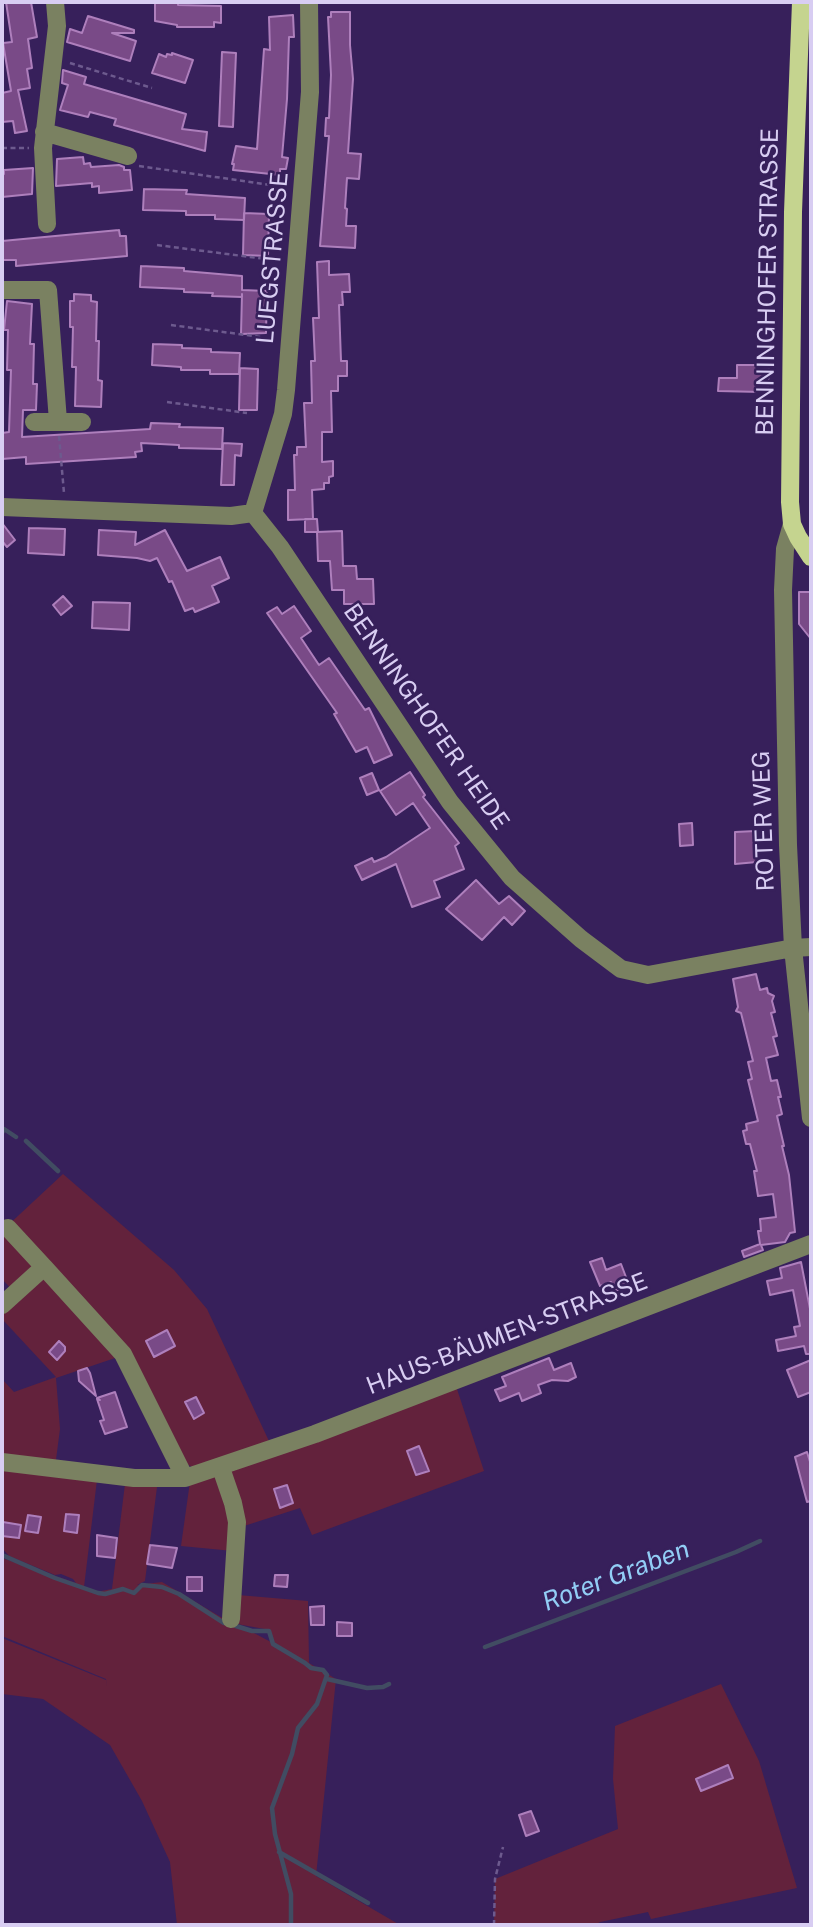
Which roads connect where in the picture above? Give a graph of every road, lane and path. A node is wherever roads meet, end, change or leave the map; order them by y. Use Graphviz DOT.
graph roads {
  1 [pos="55,2"];
  2 [pos="309,2"];
  3 [pos="801,2"];
  4 [pos="54,58"];
  5 [pos="152,88"];
  6 [pos="79,133"];
  7 [pos="44,134"];
  8 [pos="2,148"];
  9 [pos="133,157"];
  10 [pos="271,185"];
  11 [pos="47,224"];
  12 [pos="158,245"];
  13 [pos="266,259"];
  14 [pos="2,290"];
  15 [pos="171,325"];
  16 [pos="261,337"];
  17 [pos="167,402"];
  18 [pos="247,413"];
  19 [pos="58,421"];
  20 [pos="34,422"];
  21 [pos="82,422"];
  22 [pos="2,507"];
  23 [pos="65,510"];
  24 [pos="253,513"];
  25 [pos="792,524"];
  26 [pos="811,557"];
  27 [pos="811,947"];
  28 [pos="793,948"];
  29 [pos="811,1118"];
  30 [pos="8,1228"];
  31 [pos="811,1244"];
  32 [pos="44,1267"];
  33 [pos="2,1305"];
  34 [pos="2,1462"];
  35 [pos="221,1468"];
  36 [pos="185,1478"];
  37 [pos="231,1619"];
  38 [pos="503,1847"];
  39 [pos="494,1925"];
  1 -- 4 [label="street"];
  2 -- 24 [label="street, LUEGSTRASSE"];
  3 -- 25 [label="main road, BENNINGHOFER STRASSE"];
  4 -- 5 [label="path"];
  4 -- 7 [label="street"];
  6 -- 7 [label="street"];
  7 -- 8 [label="path"];
  7 -- 9 [label="street"];
  7 -- 11 [label="street"];
  9 -- 10 [label="path"];
  12 -- 13 [label="path"];
  14 -- 19 [label="street"];
  15 -- 16 [label="path"];
  17 -- 18 [label="path"];
  19 -- 20 [label="street"];
  19 -- 21 [label="street"];
  19 -- 23 [label="path"];
  22 -- 23 [label="street"];
  23 -- 24 [label="street"];
  24 -- 28 [label="street, BENNINGHOFER HEIDE"];
  25 -- 26 [label="main road, BENNINGHOFER STRASSE"];
  25 -- 28 [label="street, ROTER WEG"];
  27 -- 28 [label="street, BENNINGHOFER HEIDE"];
  28 -- 29 [label="street, ROTER WEG"];
  30 -- 32 [label="street"];
  31 -- 35 [label="street, HAUS-BÄUMEN-STRASSE"];
  32 -- 33 [label="street"];
  32 -- 36 [label="street"];
  34 -- 36 [label="street, HAUS-BÄUMEN-STRASSE"];
  35 -- 36 [label="street, HAUS-BÄUMEN-STRASSE"];
  35 -- 37 [label="street"];
  38 -- 39 [label="path"];
}
